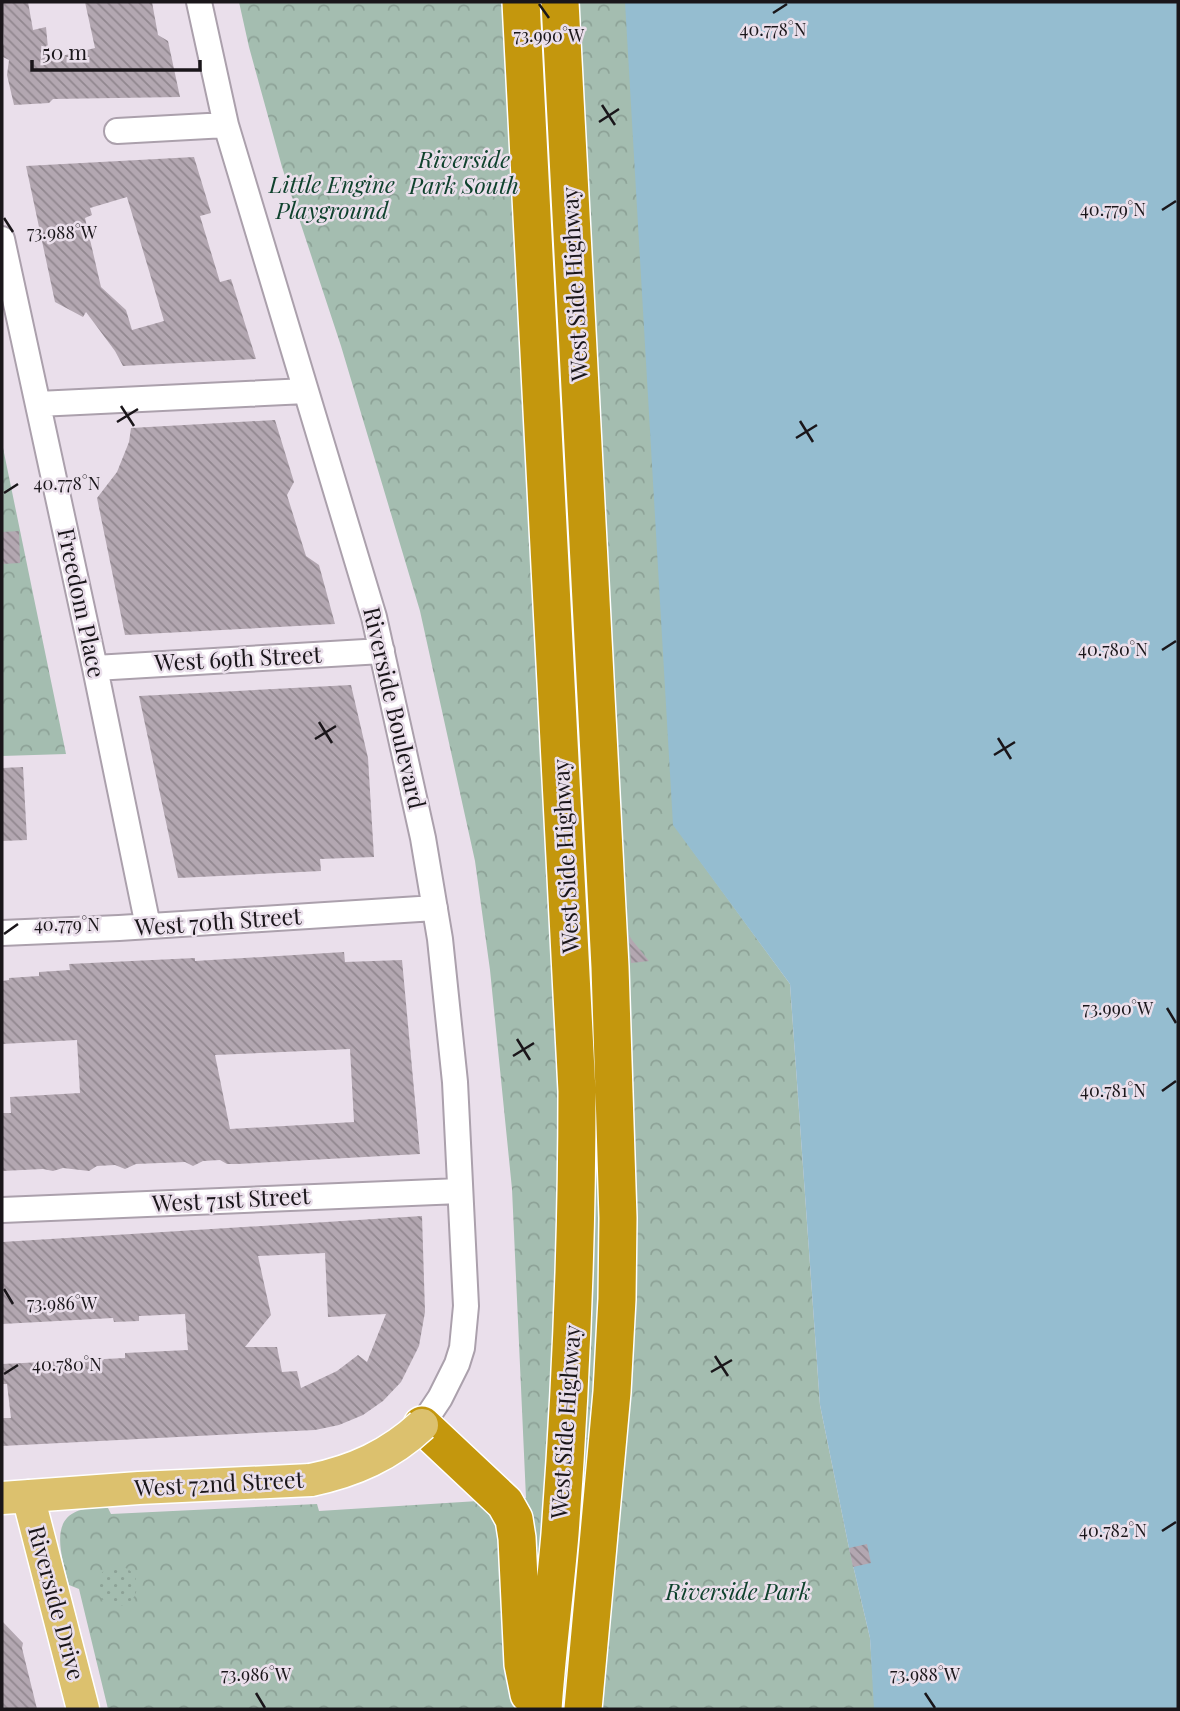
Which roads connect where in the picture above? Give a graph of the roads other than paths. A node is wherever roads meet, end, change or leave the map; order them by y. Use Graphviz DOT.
graph roads {
  1 [pos="199,2"];
  2 [pos="522,2"];
  3 [pos="560,2"];
  4 [pos="226,125"];
  5 [pos="117,131"];
  6 [pos="2,239"];
  7 [pos="306,391"];
  8 [pos="38,404"];
  9 [pos="382,651"];
  10 [pos="95,668"];
  11 [pos="435,908"];
  12 [pos="148,926"];
  13 [pos="2,933"];
  14 [pos="460,1191"];
  15 [pos="2,1210"];
  16 [pos="422,1424"];
  17 [pos="15,1497"];
  18 [pos="584,1703"];
  19 [pos="537,1705"];
  20 [pos="83,1709"];
  1 -- 4 [label="street, Riverside Boulevard"];
  2 -- 19 [label="highway, West Side Highway"];
  3 -- 18 [label="highway, West Side Highway"];
  4 -- 5 [label="street"];
  4 -- 7 [label="street, Riverside Boulevard"];
  6 -- 8 [label="street, Freedom Place"];
  7 -- 8 [label="street"];
  7 -- 9 [label="street, Riverside Boulevard"];
  8 -- 10 [label="street, Freedom Place"];
  9 -- 10 [label="street, West 69th Street"];
  9 -- 11 [label="street, Riverside Boulevard"];
  10 -- 12 [label="street, Freedom Place"];
  11 -- 12 [label="street, West 70th Street"];
  11 -- 14 [label="street, Riverside Boulevard"];
  12 -- 13 [label="street, West 70th Street"];
  14 -- 15 [label="street, West 71st Street"];
  14 -- 16 [label="street, Riverside Boulevard"];
  16 -- 17 [label="main road, West 72nd Street, bridge"];
  16 -- 19 [label="highway"];
  17 -- 20 [label="main road, Riverside Drive"];
}
